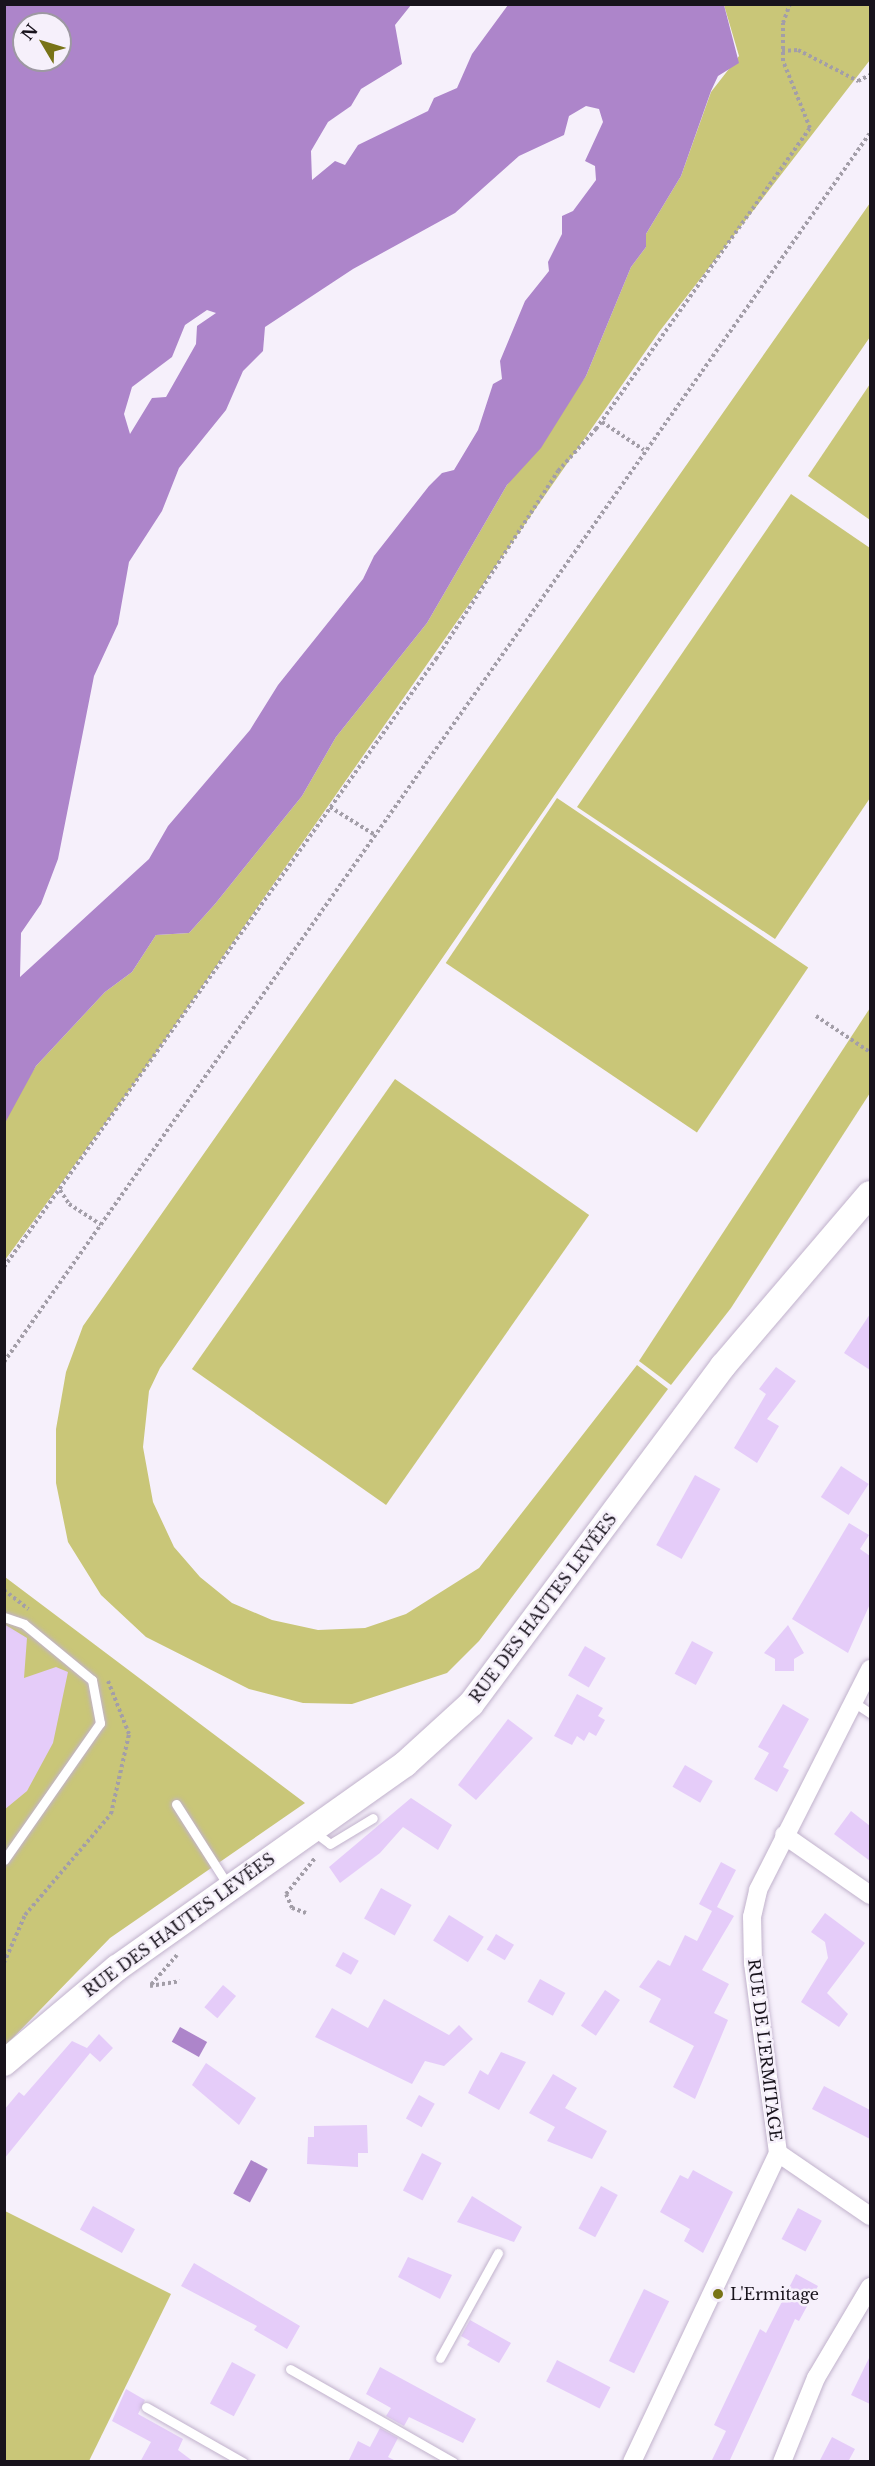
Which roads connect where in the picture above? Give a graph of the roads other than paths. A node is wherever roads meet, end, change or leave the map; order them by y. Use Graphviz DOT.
graph roads {
  1 [pos="870,1194"];
  2 [pos="4,1617"];
  3 [pos="870,1669"];
  4 [pos="861,1695"];
  5 [pos="870,1713"];
  6 [pos="176,1804"];
  7 [pos="373,1818"];
  8 [pos="784,1835"];
  9 [pos="320,1837"];
  10 [pos="4,1860"];
  11 [pos="229,1887"];
  12 [pos="870,1895"];
  13 [pos="4,2063"];
  14 [pos="778,2153"];
  15 [pos="870,2216"];
  16 [pos="498,2253"];
  17 [pos="870,2287"];
  18 [pos="440,2358"];
  19 [pos="290,2370"];
  20 [pos="146,2407"];
  21 [pos="243,2462"];
  22 [pos="453,2462"];
  23 [pos="632,2462"];
  24 [pos="782,2462"];
  1 -- 9 [label="street, RUE DES HAUTES LEVÉES"];
  2 -- 10 [label="lane"];
  3 -- 4 [label="street, RUE DE L'ERMITAGE"];
  4 -- 5 [label="lane"];
  4 -- 8 [label="street, RUE DE L'ERMITAGE"];
  6 -- 11 [label="lane"];
  7 -- 9 [label="lane"];
  8 -- 12 [label="street"];
  8 -- 14 [label="street, RUE DE L'ERMITAGE"];
  9 -- 11 [label="street, RUE DES HAUTES LEVÉES"];
  11 -- 13 [label="street, RUE DES HAUTES LEVÉES"];
  14 -- 15 [label="street"];
  14 -- 23 [label="street, RUE DE L'ERMITAGE"];
  16 -- 18 [label="lane"];
  17 -- 24 [label="street"];
  19 -- 22 [label="lane"];
  20 -- 21 [label="lane"];
}
